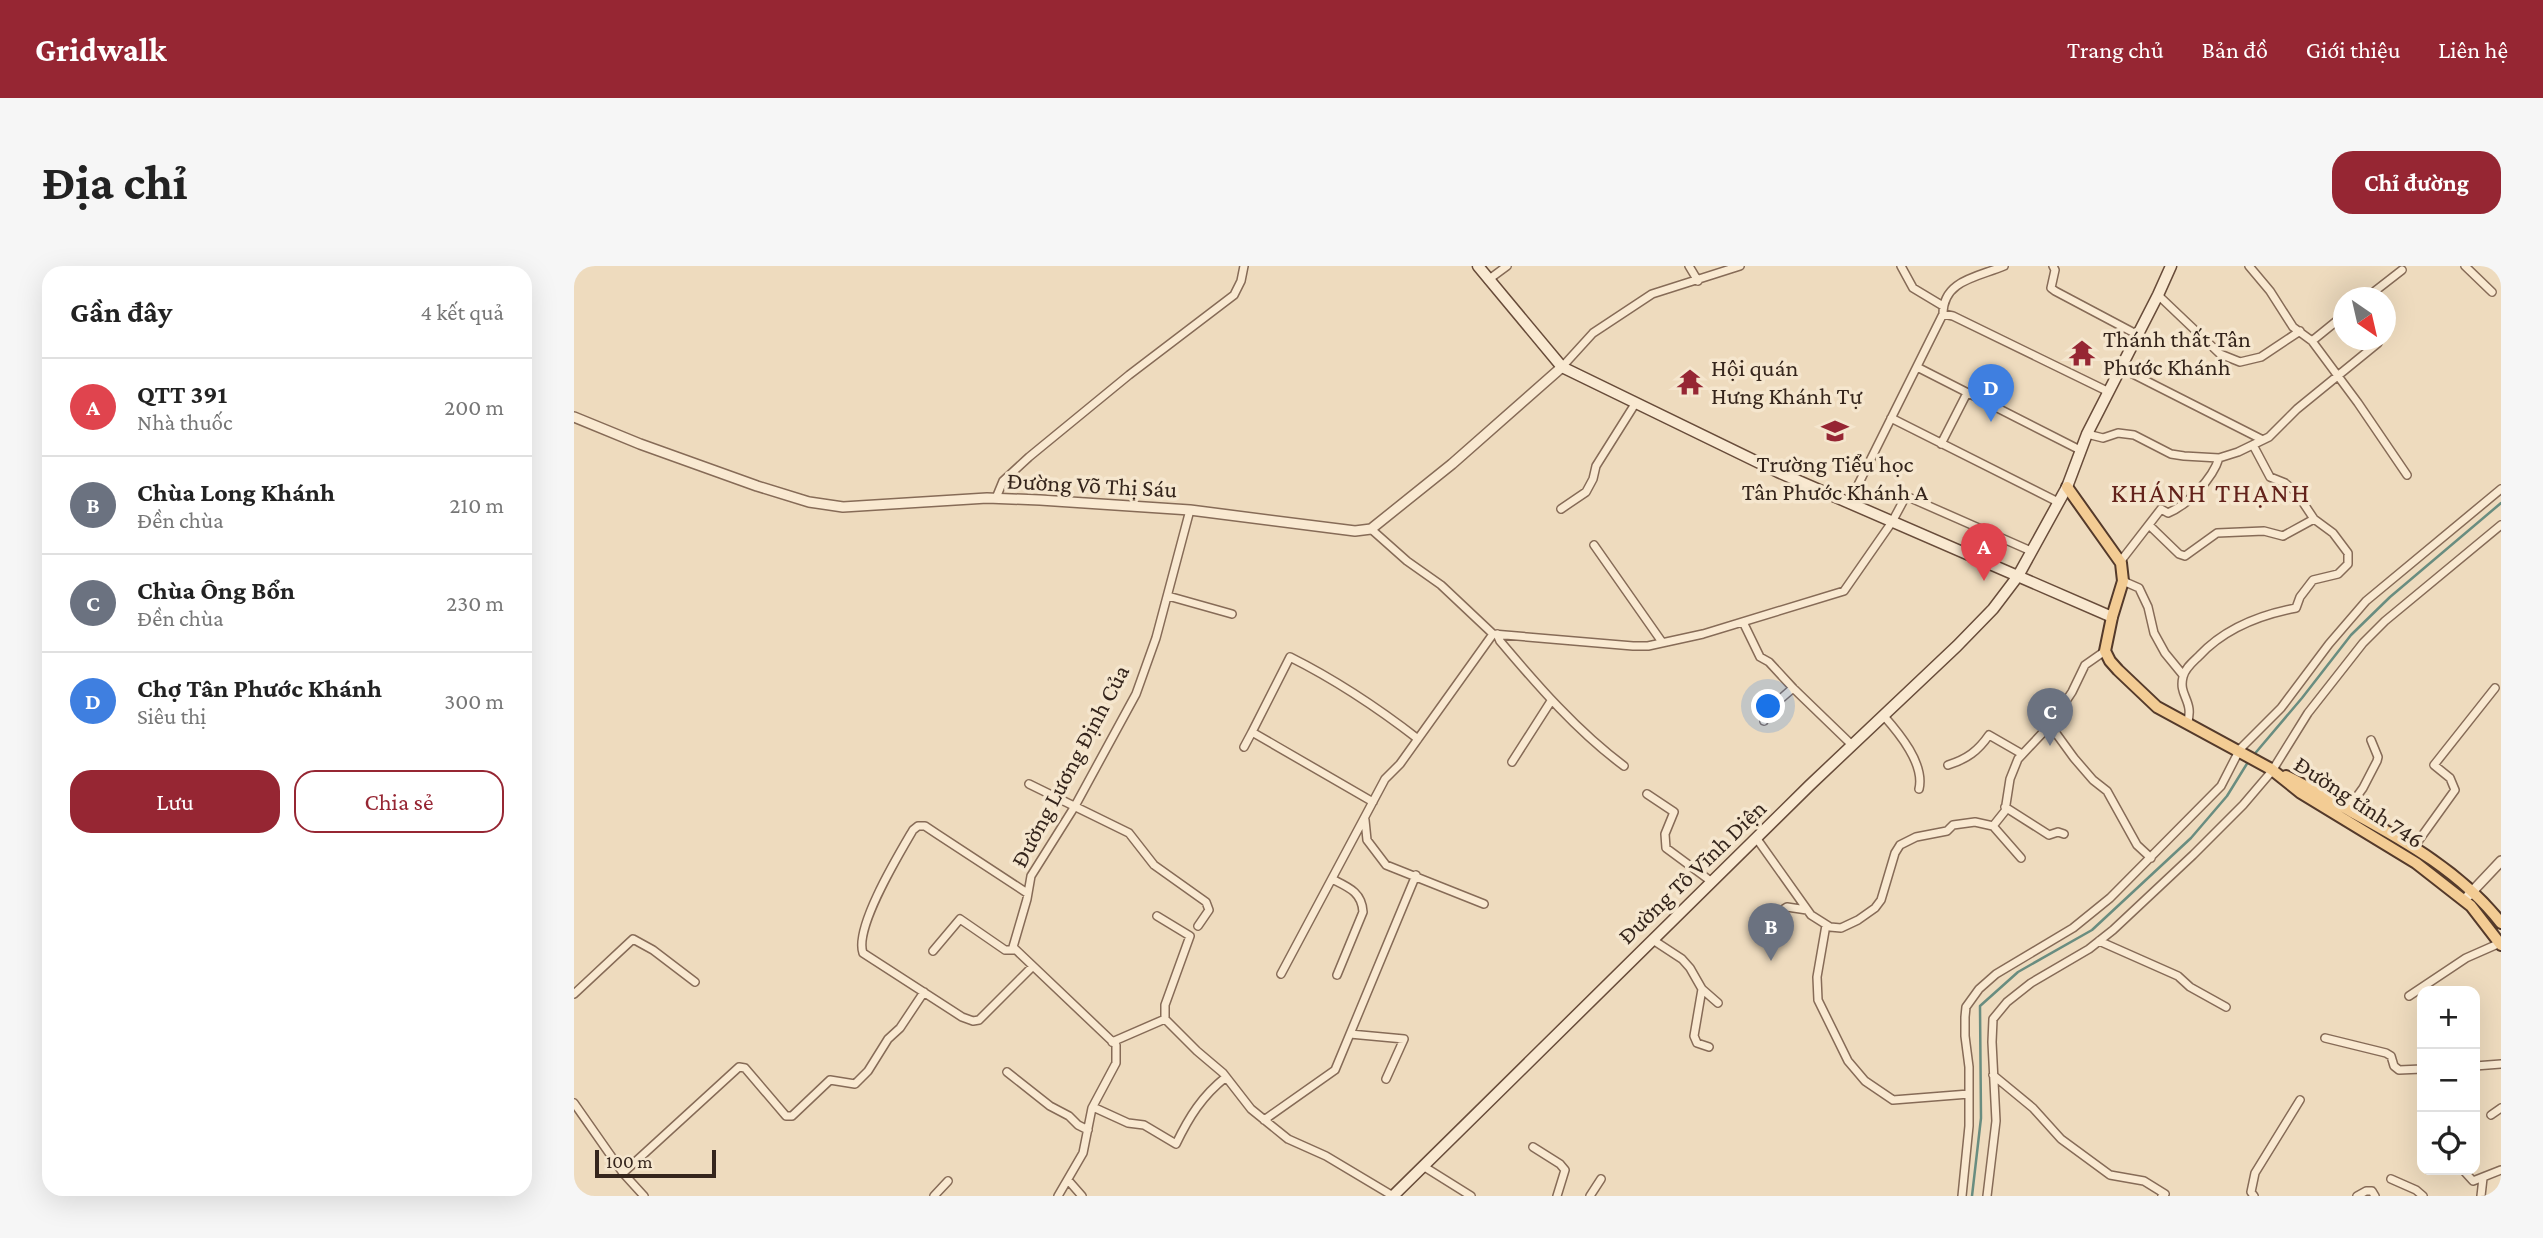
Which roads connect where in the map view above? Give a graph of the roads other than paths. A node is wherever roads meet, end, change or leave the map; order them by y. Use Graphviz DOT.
graph roads {
  1 [pos="1244,266"];
  2 [pos="1478,266"];
  3 [pos="1507,266"];
  4 [pos="1689,266"];
  5 [pos="1740,266"];
  6 [pos="1901,266"];
  7 [pos="2004,266"];
  8 [pos="2053,266"];
  9 [pos="2171,266"];
  10 [pos="2249,266"];
  11 [pos="2465,266"];
  12 [pos="2403,267"];
  13 [pos="1488,280"];
  14 [pos="1698,281"];
  15 [pos="2379,287"];
  16 [pos="2492,292"];
  17 [pos="2158,295"];
  18 [pos="1943,310"];
  19 [pos="2333,323"];
  20 [pos="2300,331"];
  21 [pos="2138,335"];
  22 [pos="2312,341"];
  23 [pos="2369,350"];
  24 [pos="1562,367"];
  25 [pos="1917,367"];
  26 [pos="2121,368"];
  27 [pos="2337,376"];
  28 [pos="2109,392"];
  29 [pos="1967,393"];
  30 [pos="1635,404"];
  31 [pos="574,417"];
  32 [pos="1891,418"];
  33 [pos="2087,434"];
  34 [pos="2263,440"];
  35 [pos="1941,444"];
  36 [pos="2253,445"];
  37 [pos="2080,450"];
  38 [pos="2218,457"];
  39 [pos="2407,475"];
  40 [pos="2067,487"];
  41 [pos="2501,489"];
  42 [pos="996,498"];
  43 [pos="2059,502"];
  44 [pos="1849,503"];
  45 [pos="1561,509"];
  46 [pos="1190,510"];
  47 [pos="2314,519"];
  48 [pos="1892,522"];
  49 [pos="2149,525"];
  50 [pos="2501,525"];
  51 [pos="1371,529"];
  52 [pos="1594,545"];
  53 [pos="2031,551"];
  54 [pos="2120,562"];
  55 [pos="2018,576"];
  56 [pos="2123,581"];
  57 [pos="1168,596"];
  58 [pos="1232,614"];
  59 [pos="2112,617"];
  60 [pos="1743,622"];
  61 [pos="1495,634"];
  62 [pos="1662,642"];
  63 [pos="2105,651"];
  64 [pos="2183,675"];
  65 [pos="1793,688"];
  66 [pos="2495,688"];
  67 [pos="1551,701"];
  68 [pos="1884,715"];
  69 [pos="1764,721"];
  70 [pos="2187,724"];
  71 [pos="2050,725"];
  72 [pos="1252,732"];
  73 [pos="1418,739"];
  74 [pos="2371,740"];
  75 [pos="1852,745"];
  76 [pos="1244,747"];
  77 [pos="2239,751"];
  78 [pos="2022,754"];
  79 [pos="1512,762"];
  80 [pos="1948,765"];
  81 [pos="1624,766"];
  82 [pos="2272,771"];
  83 [pos="1029,785"];
  84 [pos="1919,789"];
  85 [pos="1647,794"];
  86 [pos="1373,802"];
  87 [pos="1075,806"];
  88 [pos="2005,807"];
  89 [pos="2347,810"];
  90 [pos="1365,819"];
  91 [pos="1993,826"];
  92 [pos="2064,834"];
  93 [pos="1757,839"];
  94 [pos="2414,847"];
  95 [pos="2021,858"];
  96 [pos="2151,858"];
  97 [pos="2501,861"];
  98 [pos="1416,875"];
  99 [pos="1332,879"];
  100 [pos="1712,882"];
  101 [pos="2473,891"];
  102 [pos="1027,893"];
  103 [pos="2464,900"];
  104 [pos="1484,904"];
  105 [pos="1807,910"];
  106 [pos="1157,916"];
  107 [pos="2501,923"];
  108 [pos="1826,925"];
  109 [pos="1198,926"];
  110 [pos="1756,927"];
  111 [pos="1653,940"];
  112 [pos="2099,941"];
  113 [pos="2500,944"];
  114 [pos="1016,950"];
  115 [pos="933,951"];
  116 [pos="1033,966"];
  117 [pos="1281,974"];
  118 [pos="1337,975"];
  119 [pos="695,982"];
  120 [pos="1702,989"];
  121 [pos="924,992"];
  122 [pos="574,994"];
  123 [pos="2409,996"];
  124 [pos="1718,1003"];
  125 [pos="2226,1007"];
  126 [pos="1165,1018"];
  127 [pos="1350,1034"];
  128 [pos="2325,1038"];
  129 [pos="1112,1042"];
  130 [pos="1709,1047"];
  131 [pos="2501,1064"];
  132 [pos="2480,1066"];
  133 [pos="2417,1069"];
  134 [pos="1007,1072"];
  135 [pos="1993,1074"];
  136 [pos="1226,1077"];
  137 [pos="1386,1079"];
  138 [pos="1969,1094"];
  139 [pos="2300,1100"];
  140 [pos="574,1103"];
  141 [pos="1093,1107"];
  142 [pos="2501,1108"];
  143 [pos="2491,1115"];
  144 [pos="1264,1120"];
  145 [pos="1088,1130"];
  146 [pos="1533,1147"];
  147 [pos="1423,1166"];
  148 [pos="2501,1170"];
  149 [pos="623,1173"];
  150 [pos="2468,1175"];
  151 [pos="2483,1178"];
  152 [pos="1601,1179"];
  153 [pos="2391,1179"];
  154 [pos="948,1181"];
  155 [pos="1068,1181"];
  156 [pos="1468,1195"];
  157 [pos="643,1196"];
  158 [pos="934,1196"];
  159 [pos="1058,1196"];
  160 [pos="1082,1196"];
  161 [pos="1393,1196"];
  162 [pos="1557,1196"];
  163 [pos="1590,1196"];
  164 [pos="1962,1196"];
  165 [pos="1987,1196"];
  166 [pos="2162,1196"];
  167 [pos="2254,1196"];
  168 [pos="2357,1196"];
  169 [pos="2375,1196"];
  170 [pos="2423,1196"];
  171 [pos="2481,1196"];
  1 -- 42 [label="street"];
  2 -- 13 [label="main road"];
  3 -- 13 [label="street"];
  4 -- 14 [label="street"];
  5 -- 14 [label="street"];
  6 -- 18 [label="street"];
  7 -- 18 [label="street"];
  8 -- 21 [label="street"];
  9 -- 17 [label="main road"];
  10 -- 20 [label="street"];
  11 -- 16 [label="street"];
  12 -- 15 [label="street"];
  13 -- 24 [label="main road"];
  14 -- 24 [label="street"];
  17 -- 20 [label="street"];
  17 -- 21 [label="main road"];
  18 -- 25 [label="street"];
  18 -- 28 [label="street"];
  19 -- 22 [label="street"];
  20 -- 22 [label="street"];
  21 -- 26 [label="main road"];
  22 -- 27 [label="street"];
  23 -- 27 [label="street"];
  24 -- 30 [label="main road"];
  24 -- 51 [label="street"];
  25 -- 29 [label="street"];
  25 -- 32 [label="street"];
  26 -- 28 [label="main road"];
  26 -- 34 [label="street"];
  27 -- 34 [label="street"];
  27 -- 39 [label="street"];
  28 -- 33 [label="main road"];
  29 -- 35 [label="street"];
  29 -- 37 [label="street"];
  30 -- 44 [label="main road"];
  30 -- 45 [label="street"];
  31 -- 42 [label="street, Đường Võ Thị Sáu"];
  32 -- 35 [label="street"];
  32 -- 44 [label="street"];
  33 -- 37 [label="main road"];
  33 -- 38 [label="street"];
  34 -- 36 [label="street"];
  35 -- 43 [label="street"];
  36 -- 38 [label="street"];
  36 -- 47 [label="street"];
  37 -- 40 [label="main road"];
  38 -- 49 [label="street"];
  40 -- 43 [label="main road"];
  40 -- 54 [label="main road"];
  41 -- 77 [label="street"];
  42 -- 46 [label="street, Đường Võ Thị Sáu"];
  43 -- 53 [label="main road"];
  44 -- 48 [label="main road"];
  46 -- 51 [label="street, Đường Võ Thị Sáu"];
  46 -- 57 [label="street, Đường Lương Định Của"];
  47 -- 49 [label="street"];
  47 -- 64 [label="street"];
  48 -- 53 [label="street"];
  48 -- 55 [label="main road"];
  48 -- 60 [label="street"];
  49 -- 54 [label="street"];
  50 -- 82 [label="street"];
  51 -- 61 [label="street"];
  52 -- 62 [label="street"];
  53 -- 55 [label="main road"];
  54 -- 56 [label="main road"];
  55 -- 59 [label="main road"];
  55 -- 68 [label="main road, Đường Tô Vĩnh Diện"];
  56 -- 59 [label="main road"];
  56 -- 64 [label="street"];
  57 -- 58 [label="street"];
  57 -- 87 [label="street, Đường Lương Định Của"];
  59 -- 63 [label="main road"];
  60 -- 62 [label="street"];
  60 -- 65 [label="street"];
  61 -- 62 [label="street"];
  61 -- 67 [label="street"];
  61 -- 73 [label="street"];
  63 -- 70 [label="main road"];
  63 -- 71 [label="street"];
  64 -- 70 [label="street"];
  65 -- 69 [label="street"];
  65 -- 75 [label="street"];
  66 -- 94 [label="street"];
  67 -- 79 [label="street"];
  67 -- 81 [label="street"];
  68 -- 75 [label="main road, Đường Tô Vĩnh Diện"];
  68 -- 84 [label="street"];
  70 -- 77 [label="main road"];
  71 -- 78 [label="street"];
  71 -- 96 [label="street"];
  72 -- 73 [label="street"];
  72 -- 76 [label="street"];
  72 -- 86 [label="street"];
  73 -- 86 [label="street"];
  74 -- 89 [label="street"];
  75 -- 93 [label="main road, Đường Tô Vĩnh Diện"];
  77 -- 82 [label="main road"];
  77 -- 96 [label="street"];
  78 -- 80 [label="street"];
  78 -- 88 [label="street"];
  82 -- 89 [label="main road, Đường tỉnh 746"];
  82 -- 103 [label="main road, Đường tỉnh 746"];
  82 -- 112 [label="street"];
  83 -- 87 [label="street"];
  85 -- 100 [label="street"];
  86 -- 90 [label="street"];
  87 -- 102 [label="street, Đường Lương Định Của"];
  87 -- 109 [label="street"];
  88 -- 91 [label="street"];
  88 -- 92 [label="street"];
  89 -- 94 [label="main road, Đường tỉnh 746"];
  90 -- 98 [label="street"];
  90 -- 99 [label="street"];
  91 -- 95 [label="street"];
  91 -- 108 [label="street"];
  93 -- 100 [label="main road, Đường Tô Vĩnh Diện"];
  93 -- 105 [label="street"];
  94 -- 101 [label="main road, Đường tỉnh 746"];
  96 -- 138 [label="street"];
  97 -- 101 [label="street"];
  98 -- 104 [label="street"];
  98 -- 127 [label="street"];
  99 -- 117 [label="street"];
  99 -- 118 [label="street"];
  100 -- 111 [label="main road, Đường Tô Vĩnh Diện"];
  101 -- 103 [label="street"];
  101 -- 107 [label="main road, Đường tỉnh 746"];
  102 -- 114 [label="street, Đường Lương Định Của"];
  102 -- 121 [label="street"];
  103 -- 113 [label="main road, Đường tỉnh 746"];
  105 -- 108 [label="street"];
  105 -- 110 [label="street"];
  106 -- 126 [label="street"];
  108 -- 138 [label="street"];
  111 -- 120 [label="street"];
  111 -- 147 [label="main road, Đường Tô Vĩnh Diện"];
  112 -- 125 [label="street"];
  112 -- 135 [label="street"];
  113 -- 123 [label="street"];
  114 -- 115 [label="street"];
  114 -- 116 [label="street"];
  116 -- 121 [label="street"];
  116 -- 129 [label="street"];
  119 -- 122 [label="street"];
  120 -- 124 [label="street"];
  120 -- 130 [label="street"];
  121 -- 149 [label="street"];
  126 -- 129 [label="street"];
  126 -- 136 [label="street"];
  127 -- 137 [label="street"];
  127 -- 144 [label="street"];
  128 -- 133 [label="street"];
  129 -- 141 [label="street"];
  131 -- 132 [label="street"];
  134 -- 145 [label="street"];
  135 -- 165 [label="street"];
  135 -- 166 [label="street"];
  136 -- 141 [label="street"];
  136 -- 144 [label="street"];
  138 -- 164 [label="street"];
  139 -- 167 [label="street"];
  140 -- 149 [label="street"];
  141 -- 145 [label="street"];
  142 -- 143 [label="street"];
  144 -- 161 [label="street"];
  145 -- 155 [label="street"];
  146 -- 162 [label="street"];
  147 -- 156 [label="street"];
  147 -- 161 [label="main road, Đường Tô Vĩnh Diện"];
  148 -- 151 [label="street"];
  149 -- 157 [label="street"];
  150 -- 151 [label="street"];
  151 -- 171 [label="street"];
  152 -- 163 [label="street"];
  153 -- 170 [label="street"];
  154 -- 158 [label="street"];
  155 -- 159 [label="street"];
  155 -- 160 [label="street"];
  168 -- 169 [label="street"];
}
